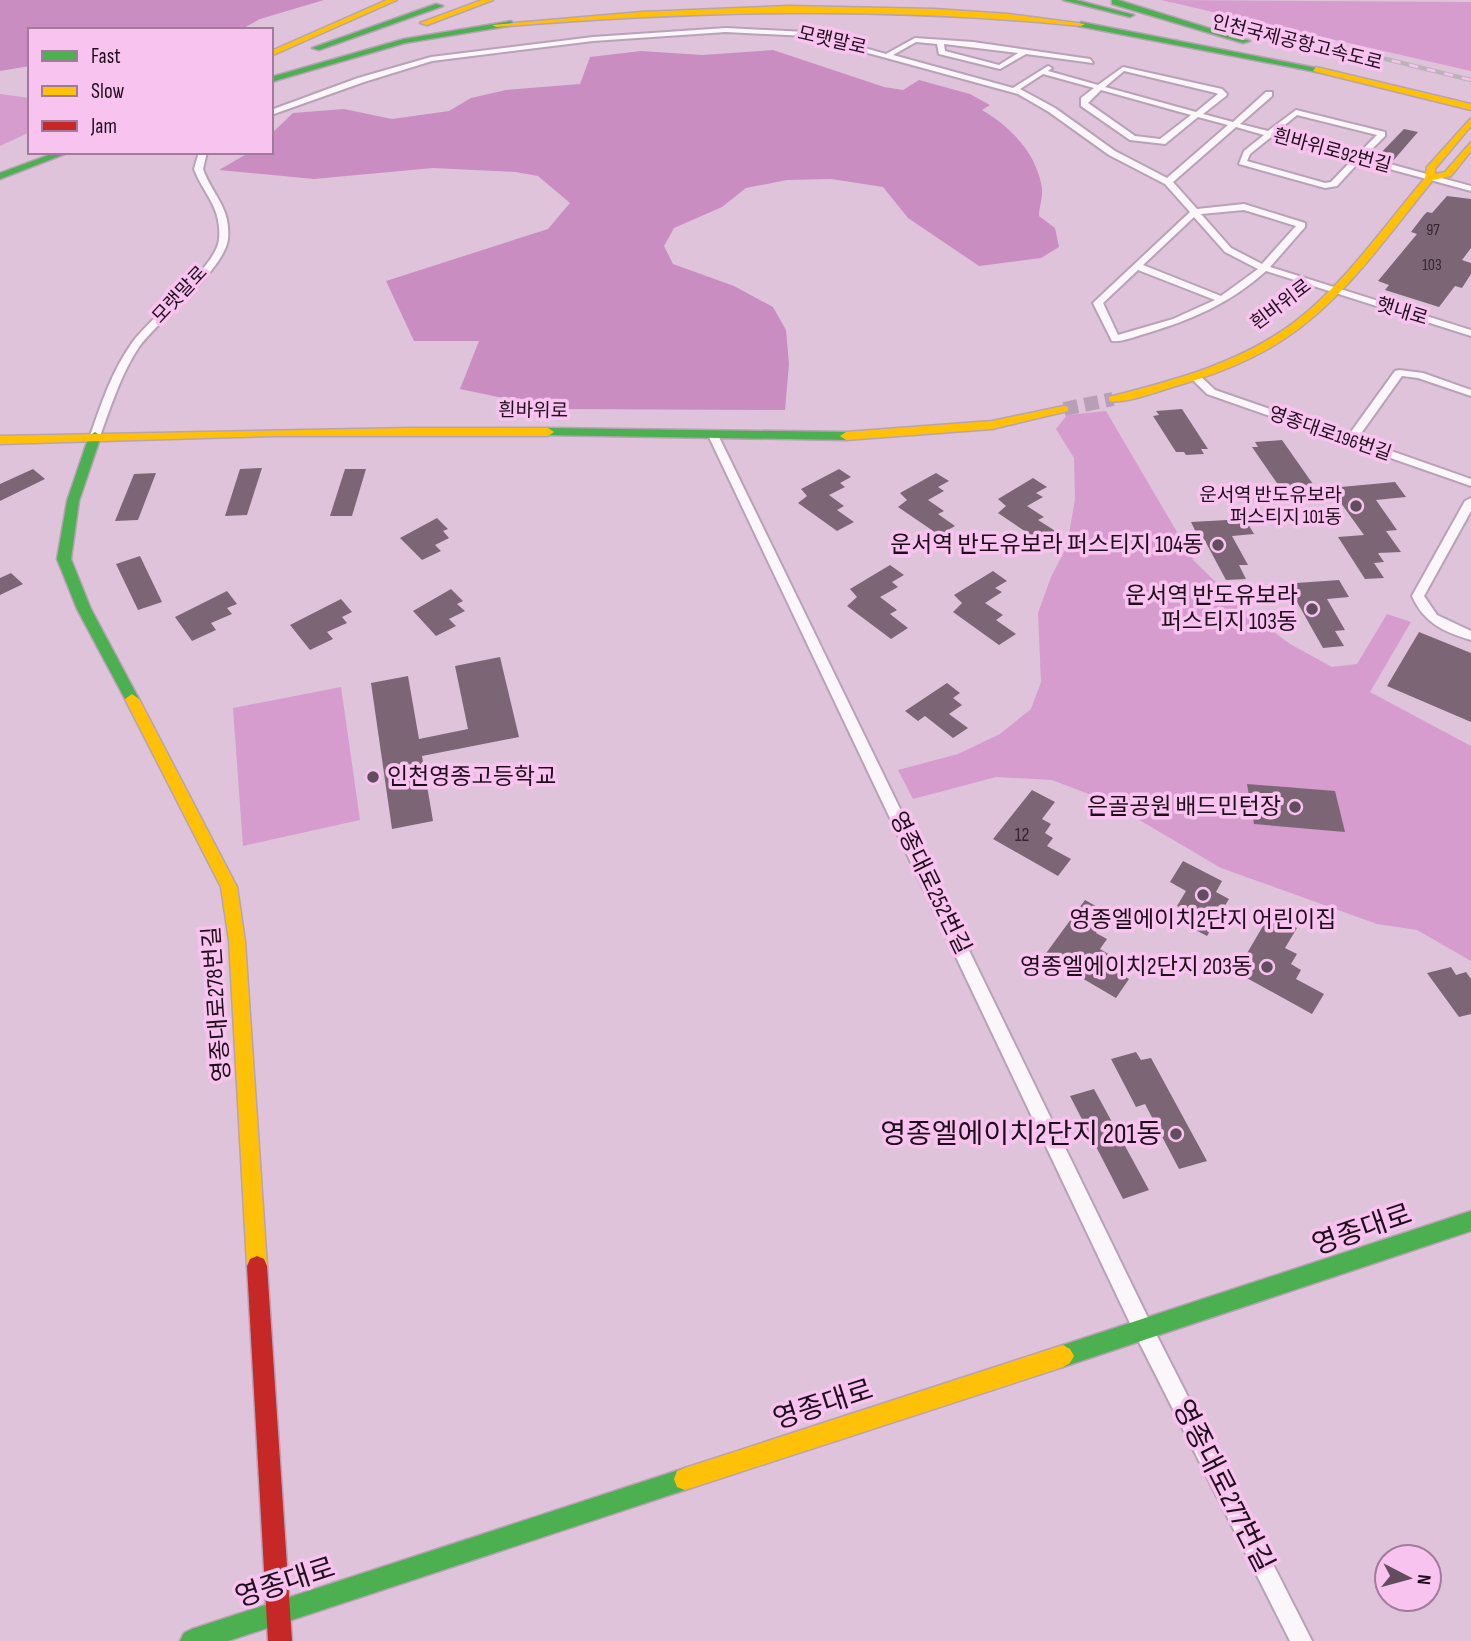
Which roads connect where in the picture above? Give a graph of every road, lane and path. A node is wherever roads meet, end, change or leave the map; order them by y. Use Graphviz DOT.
graph roads {
  1 [pos="393,0"];
  2 [pos="430,0"];
  3 [pos="457,0"];
  4 [pos="489,0"];
  5 [pos="743,0"];
  6 [pos="999,0"];
  7 [pos="1067,0"];
  8 [pos="1107,0"];
  9 [pos="1044,3"];
  10 [pos="496,25"];
  11 [pos="1121,29"];
  12 [pos="346,38"];
  13 [pos="940,42"];
  14 [pos="1267,48"];
  15 [pos="1026,51"];
  16 [pos="273,53"];
  17 [pos="889,55"];
  18 [pos="1063,57"];
  19 [pos="1090,61"];
  20 [pos="273,63"];
  21 [pos="1042,72"];
  22 [pos="1332,73"];
  23 [pos="273,78"];
  24 [pos="273,78"];
  25 [pos="1098,87"];
  26 [pos="1014,90"];
  27 [pos="1269,94"];
  28 [pos="1469,103"];
  29 [pos="273,112"];
  30 [pos="1197,115"];
  31 [pos="1471,121"];
  32 [pos="1233,124"];
  33 [pos="1268,134"];
  34 [pos="1471,145"];
  35 [pos="60,154"];
  36 [pos="202,154"];
  37 [pos="1360,159"];
  38 [pos="0,176"];
  39 [pos="1430,178"];
  40 [pos="1168,182"];
  41 [pos="1471,189"];
  42 [pos="1194,212"];
  43 [pos="1136,266"];
  44 [pos="1264,268"];
  45 [pos="1333,291"];
  46 [pos="1223,300"];
  47 [pos="1471,333"];
  48 [pos="1194,376"];
  49 [pos="1471,393"];
  50 [pos="1113,399"];
  51 [pos="1064,409"];
  52 [pos="713,435"];
  53 [pos="95,436"];
  54 [pos="0,440"];
  55 [pos="1350,441"];
  56 [pos="1471,483"];
  57 [pos="1471,501"];
  58 [pos="1471,636"];
  59 [pos="1471,1221"];
  60 [pos="1144,1331"];
  61 [pos="278,1613"];
  62 [pos="192,1641"];
  63 [pos="280,1641"];
  64 [pos="1301,1641"];
  1 -- 16 [label="main road"];
  2 -- 12 [label="main road"];
  3 -- 12 [label="main road"];
  4 -- 23 [label="main road"];
  5 -- 10 [label="main road"];
  6 -- 11 [label="main road"];
  7 -- 14 [label="main road, 인천국제공항고속도로"];
  8 -- 14 [label="main road"];
  9 -- 22 [label="main road, 인천국제공항고속도로"];
  10 -- 11 [label="main road"];
  10 -- 24 [label="main road"];
  11 -- 22 [label="main road"];
  12 -- 20 [label="main road"];
  13 -- 15 [label="street"];
  13 -- 15 [label="street"];
  13 -- 17 [label="street"];
  14 -- 28 [label="main road, 인천국제공항고속도로"];
  15 -- 18 [label="street"];
  17 -- 26 [label="street, 모랫말로"];
  17 -- 29 [label="street, 모랫말로"];
  18 -- 19 [label="street"];
  18 -- 21 [label="street"];
  21 -- 25 [label="street, 흰바위로92번길"];
  21 -- 26 [label="street"];
  22 -- 28 [label="main road, 인천국제공항고속도로"];
  25 -- 30 [label="street, 흰바위로92번길"];
  25 -- 30 [label="street"];
  25 -- 30 [label="street"];
  26 -- 40 [label="street, 모랫말로"];
  27 -- 32 [label="street"];
  30 -- 32 [label="street, 흰바위로92번길"];
  31 -- 39 [label="main road, 흰바위로"];
  32 -- 33 [label="street, 흰바위로92번길"];
  32 -- 40 [label="street"];
  33 -- 37 [label="street, 흰바위로92번길"];
  33 -- 37 [label="street"];
  33 -- 37 [label="street"];
  34 -- 39 [label="main road, 흰바위로"];
  35 -- 38 [label="main road"];
  36 -- 53 [label="street, 모랫말로"];
  37 -- 39 [label="street, 흰바위로92번길"];
  39 -- 41 [label="street, 흰바위로92번길"];
  39 -- 45 [label="main road, 흰바위로"];
  40 -- 42 [label="street, 모랫말로"];
  42 -- 43 [label="street"];
  42 -- 44 [label="street, 모랫말로"];
  42 -- 44 [label="street"];
  43 -- 46 [label="street"];
  43 -- 46 [label="street"];
  44 -- 45 [label="street, 모랫말로"];
  44 -- 46 [label="street"];
  45 -- 47 [label="street, 햇내로"];
  45 -- 48 [label="main road, 흰바위로"];
  48 -- 50 [label="main road, 흰바위로"];
  48 -- 55 [label="street, 영종대로196번길"];
  49 -- 55 [label="street"];
  51 -- 52 [label="main road, 흰바위로"];
  52 -- 53 [label="main road, 흰바위로"];
  52 -- 60 [label="street, 영종대로252번길"];
  53 -- 54 [label="main road, 흰바위로"];
  53 -- 61 [label="main road, 영종대로278번길"];
  55 -- 56 [label="street, 영종대로196번길"];
  57 -- 58 [label="street"];
  59 -- 60 [label="main road, 영종대로"];
  60 -- 61 [label="main road, 영종대로"];
  60 -- 64 [label="street, 영종대로277번길"];
  61 -- 62 [label="main road, 영종대로"];
  61 -- 63 [label="main road"];
}
